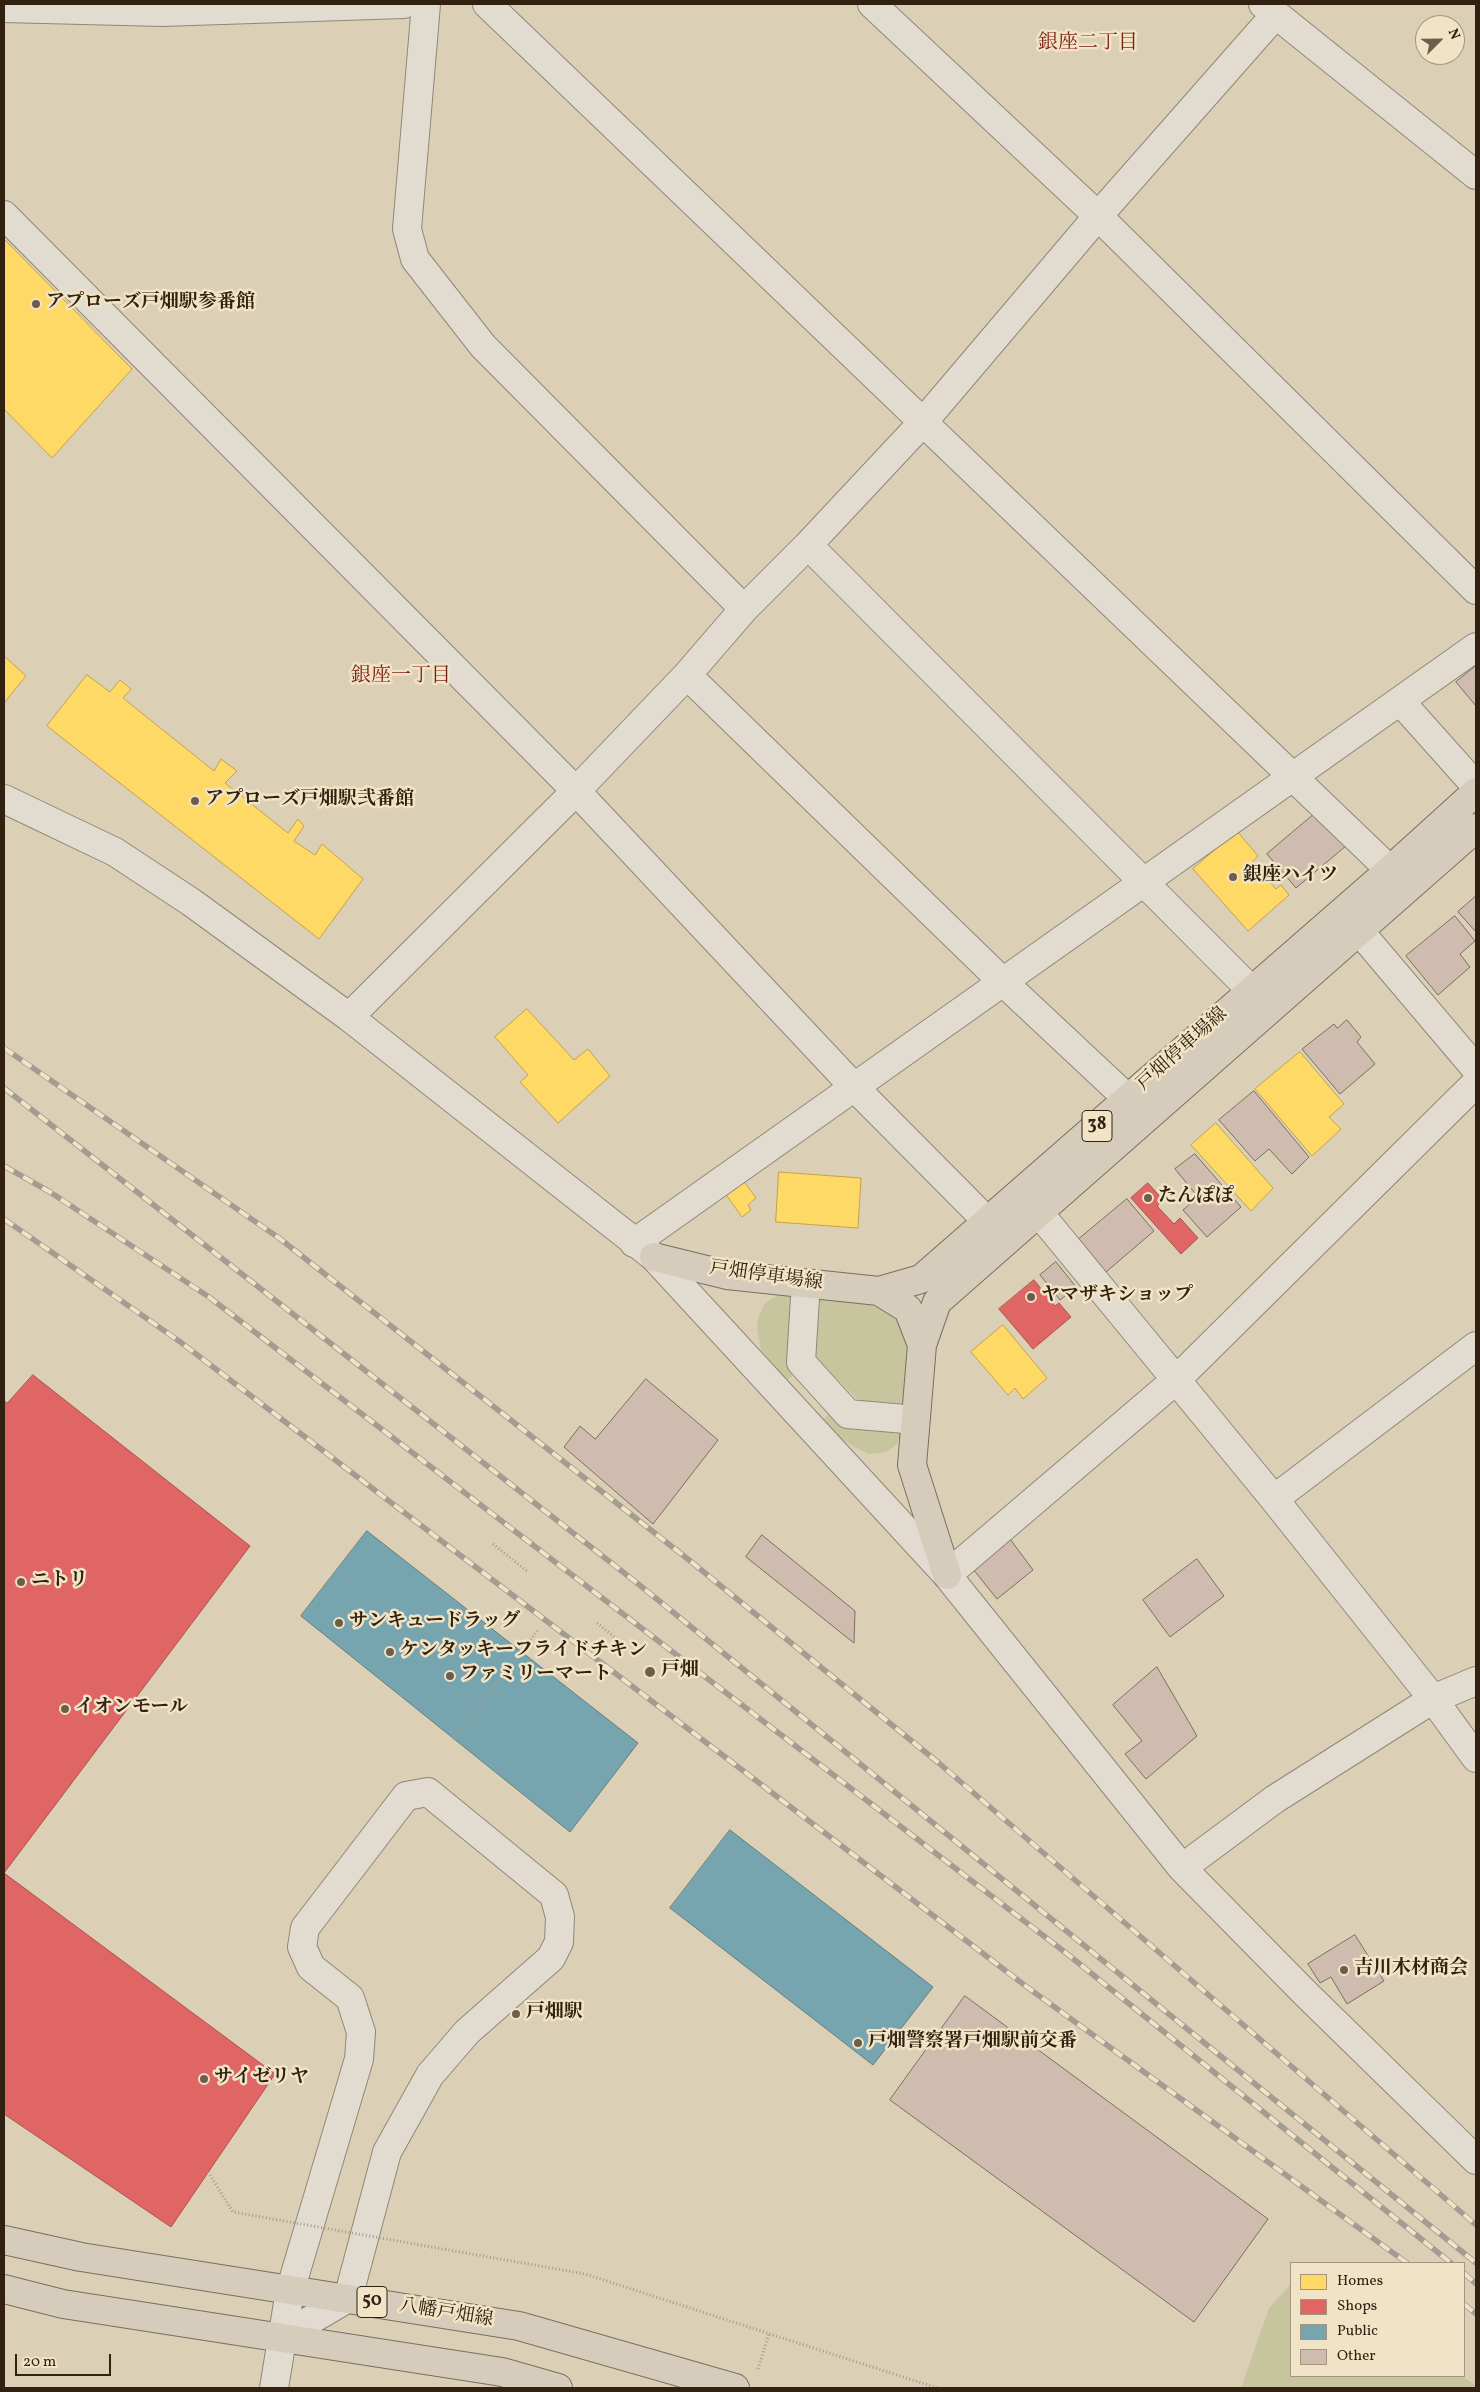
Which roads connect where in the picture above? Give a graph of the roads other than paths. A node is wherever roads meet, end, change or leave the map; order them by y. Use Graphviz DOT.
graph roads {
  1 [pos="404,4"];
  2 [pos="426,4"];
  3 [pos="487,4"];
  4 [pos="872,4"];
  5 [pos="4,8"];
  6 [pos="1269,9"];
  7 [pos="1476,175"];
  8 [pos="4,215"];
  9 [pos="1098,216"];
  10 [pos="924,422"];
  11 [pos="808,545"];
  12 [pos="1476,590"];
  13 [pos="744,609"];
  14 [pos="1476,647"];
  15 [pos="687,675"];
  16 [pos="1400,701"];
  17 [pos="1293,777"];
  18 [pos="1476,786"];
  19 [pos="576,792"];
  20 [pos="1476,792"];
  21 [pos="4,799"];
  22 [pos="1476,828"];
  23 [pos="1390,870"];
  24 [pos="1144,884"];
  25 [pos="1360,932"];
  26 [pos="1003,982"];
  27 [pos="1251,990"];
  28 [pos="349,1017"];
  29 [pos="1476,1069"];
  30 [pos="1476,1083"];
  31 [pos="855,1088"];
  32 [pos="1128,1099"];
  33 [pos="1039,1213"];
  34 [pos="987,1221"];
  35 [pos="644,1250"];
  36 [pos="879,1291"];
  37 [pos="806,1298"];
  38 [pos="922,1344"];
  39 [pos="1476,1346"];
  40 [pos="1177,1379"];
  41 [pos="905,1419"];
  42 [pos="1274,1500"];
  43 [pos="947,1575"];
  44 [pos="1476,1681"];
  45 [pos="1433,1699"];
  46 [pos="1476,1758"];
  47 [pos="1182,1868"];
  48 [pos="1476,2160"];
  49 [pos="4,2240"];
  50 [pos="4,2290"];
  51 [pos="290,2291"];
  52 [pos="348,2298"];
  53 [pos="282,2337"];
  54 [pos="274,2388"];
  55 [pos="558,2388"];
  56 [pos="735,2388"];
  1 -- 5 [label="street"];
  2 -- 13 [label="street"];
  3 -- 10 [label="street"];
  4 -- 9 [label="street"];
  6 -- 7 [label="street"];
  6 -- 9 [label="street"];
  8 -- 19 [label="street"];
  9 -- 10 [label="street"];
  9 -- 12 [label="street"];
  10 -- 11 [label="street"];
  10 -- 17 [label="street"];
  11 -- 13 [label="street"];
  11 -- 24 [label="street"];
  13 -- 15 [label="street"];
  14 -- 16 [label="street"];
  15 -- 19 [label="street"];
  15 -- 26 [label="street"];
  16 -- 17 [label="street"];
  16 -- 18 [label="street"];
  17 -- 23 [label="street"];
  17 -- 24 [label="street"];
  19 -- 28 [label="street"];
  19 -- 31 [label="street"];
  20 -- 23 [label="main road, 戸畑停車場線 / 38"];
  21 -- 28 [label="street"];
  22 -- 25 [label="main road, 戸畑停車場線 / 38"];
  23 -- 27 [label="main road, 戸畑停車場線 / 38"];
  24 -- 26 [label="street"];
  24 -- 27 [label="street"];
  25 -- 29 [label="street"];
  25 -- 33 [label="main road, 戸畑停車場線 / 38"];
  26 -- 31 [label="street"];
  26 -- 32 [label="street"];
  27 -- 32 [label="main road, 戸畑停車場線 / 38"];
  28 -- 35 [label="street"];
  30 -- 40 [label="street"];
  31 -- 34 [label="street"];
  31 -- 35 [label="street"];
  32 -- 34 [label="main road, 戸畑停車場線 / 38"];
  33 -- 38 [label="main road, 戸畑停車場線 / 38"];
  33 -- 40 [label="street"];
  34 -- 36 [label="main road, 戸畑停車場線 / 38"];
  35 -- 36 [label="main road, 戸畑停車場線 / 38"];
  35 -- 43 [label="street"];
  36 -- 38 [label="main road, 戸畑停車場線 / 38"];
  37 -- 41 [label="street"];
  38 -- 43 [label="main road, 戸畑停車場線 / 38"];
  39 -- 42 [label="street"];
  40 -- 42 [label="street"];
  40 -- 43 [label="street"];
  42 -- 45 [label="street"];
  43 -- 47 [label="street"];
  44 -- 45 [label="street"];
  45 -- 46 [label="street"];
  45 -- 47 [label="street"];
  47 -- 48 [label="street"];
  49 -- 51 [label="main road, 八幡戸畑線 / 50"];
  50 -- 53 [label="main road"];
  51 -- 52 [label="main road, 八幡戸畑線 / 50"];
  51 -- 52 [label="street"];
  51 -- 53 [label="street"];
  52 -- 53 [label="street"];
  52 -- 56 [label="main road, 八幡戸畑線 / 50"];
  53 -- 54 [label="street"];
  53 -- 55 [label="main road"];
}
